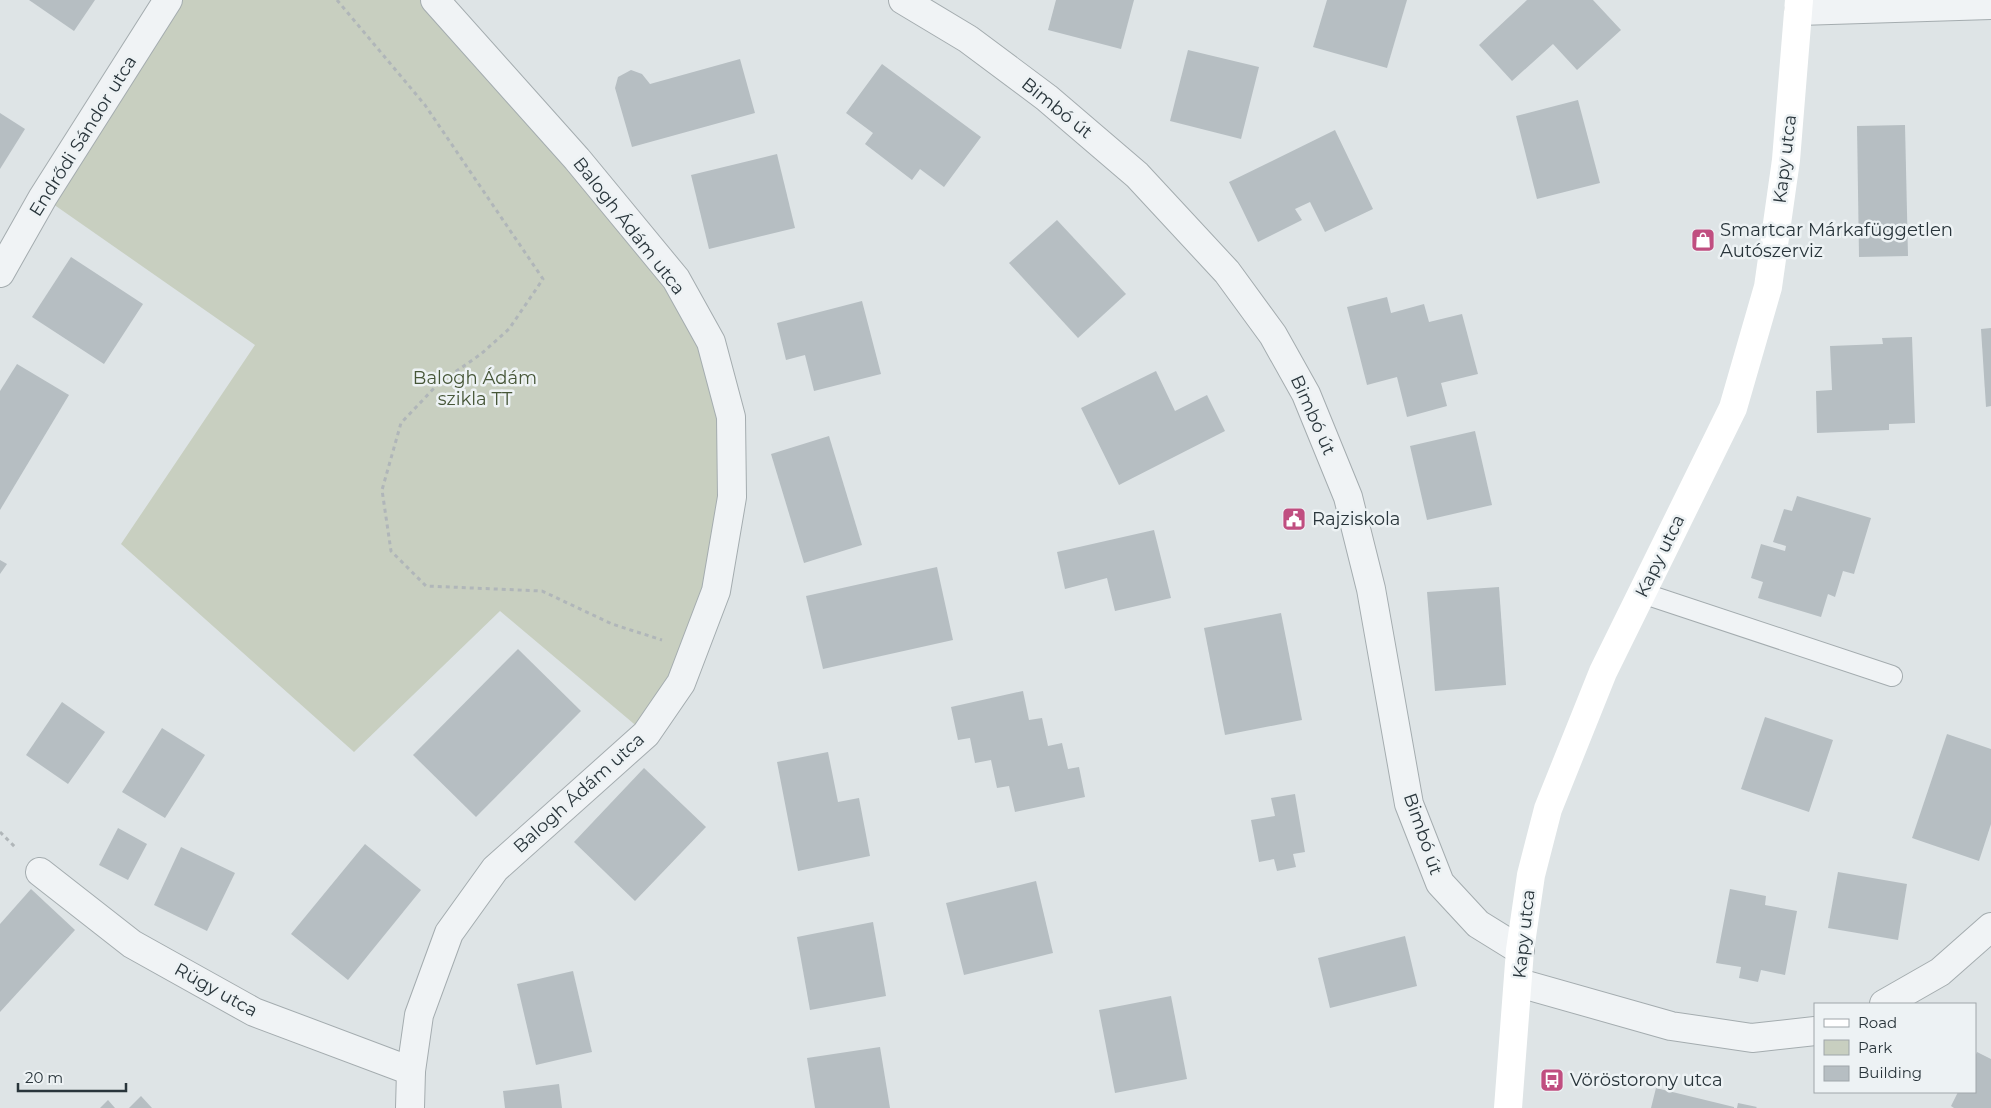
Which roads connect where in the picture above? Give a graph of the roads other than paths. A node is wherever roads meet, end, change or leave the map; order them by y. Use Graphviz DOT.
graph roads {
  1 [pos="168,0"];
  2 [pos="435,0"];
  3 [pos="904,0"];
  4 [pos="1991,5"];
  5 [pos="1799,6"];
  6 [pos="0,273"];
  7 [pos="1642,592"];
  8 [pos="1892,676"];
  9 [pos="40,872"];
  10 [pos="1991,927"];
  11 [pos="1520,950"];
  12 [pos="1519,984"];
  13 [pos="1886,1003"];
  14 [pos="1814,1031"];
  15 [pos="411,1071"];
  16 [pos="410,1108"];
  17 [pos="1508,1108"];
  1 -- 6 [label="street, Endrődi Sándor utca"];
  2 -- 15 [label="street, Balogh Ádám utca"];
  3 -- 11 [label="street, Bimbó út"];
  4 -- 5 [label="street"];
  5 -- 7 [label="street, Kapy utca"];
  7 -- 8 [label="lane"];
  7 -- 11 [label="street, Kapy utca"];
  9 -- 15 [label="street, Rügy utca"];
  10 -- 13 [label="street"];
  11 -- 12 [label="street, Kapy utca"];
  12 -- 14 [label="street"];
  12 -- 17 [label="street, Kapy utca"];
  15 -- 16 [label="street, Balogh Ádám utca"];
}
